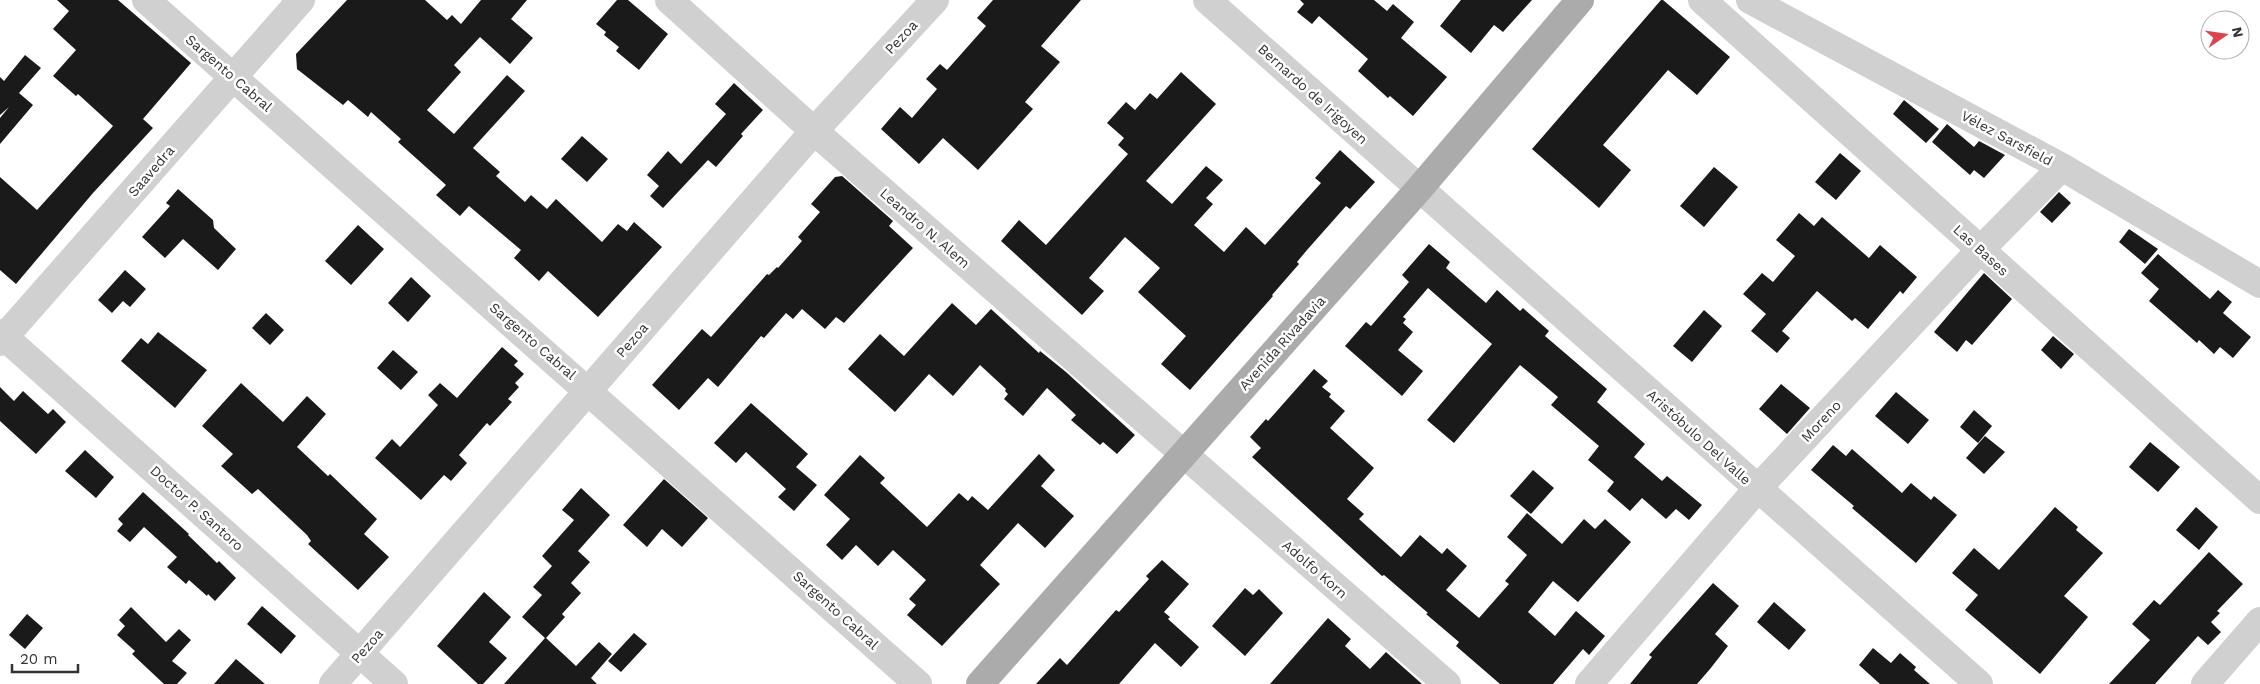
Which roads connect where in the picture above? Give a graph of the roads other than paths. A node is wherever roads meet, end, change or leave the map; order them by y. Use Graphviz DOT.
graph roads {
  1 [pos="146,0"];
  2 [pos="301,0"];
  3 [pos="669,0"];
  4 [pos="935,0"];
  5 [pos="1207,0"];
  6 [pos="1580,0"];
  7 [pos="1702,0"];
  8 [pos="1750,0"];
  9 [pos="234,77"];
  10 [pos="814,131"];
  11 [pos="2062,167"];
  12 [pos="1419,189"];
  13 [pos="1980,250"];
  14 [pos="2260,284"];
  15 [pos="2,337"];
  16 [pos="588,390"];
  17 [pos="1183,454"];
  18 [pos="1758,488"];
  19 [pos="2260,500"];
  20 [pos="2260,621"];
  21 [pos="361,654"];
  22 [pos="333,684"];
  23 [pos="394,684"];
  24 [pos="918,684"];
  25 [pos="980,684"];
  26 [pos="1446,684"];
  27 [pos="1589,684"];
  28 [pos="1979,684"];
  29 [pos="2205,684"];
  1 -- 9 [label="street, Sargento Cabral"];
  2 -- 9 [label="street, Saavedra"];
  3 -- 10 [label="street, Leandro N. Alem"];
  4 -- 10 [label="street, Pezoa"];
  5 -- 12 [label="street, Bernardo de Irigoyen"];
  6 -- 12 [label="main road, Avenida Rivadavia"];
  7 -- 13 [label="street, Las Bases"];
  8 -- 11 [label="street, Vélez Sarsfield"];
  9 -- 15 [label="street, Saavedra"];
  9 -- 16 [label="street, Sargento Cabral"];
  10 -- 16 [label="street, Pezoa"];
  10 -- 17 [label="street, Leandro N. Alem"];
  11 -- 13 [label="street, Moreno"];
  11 -- 14 [label="street, Vélez Sarsfield"];
  12 -- 17 [label="main road, Avenida Rivadavia"];
  12 -- 18 [label="street, Aristóbulo Del Valle"];
  13 -- 18 [label="street, Moreno"];
  13 -- 19 [label="street, Las Bases"];
  15 -- 21 [label="street, Doctor P. Santoro"];
  16 -- 21 [label="street, Pezoa"];
  16 -- 24 [label="street, Sargento Cabral"];
  17 -- 25 [label="main road, Avenida Rivadavia"];
  17 -- 26 [label="street, Adolfo Korn"];
  18 -- 27 [label="street, Moreno"];
  18 -- 28 [label="street, Aristóbulo Del Valle"];
  20 -- 29 [label="street"];
  21 -- 22 [label="street, Pezoa"];
  21 -- 23 [label="street, Doctor P. Santoro"];
}
